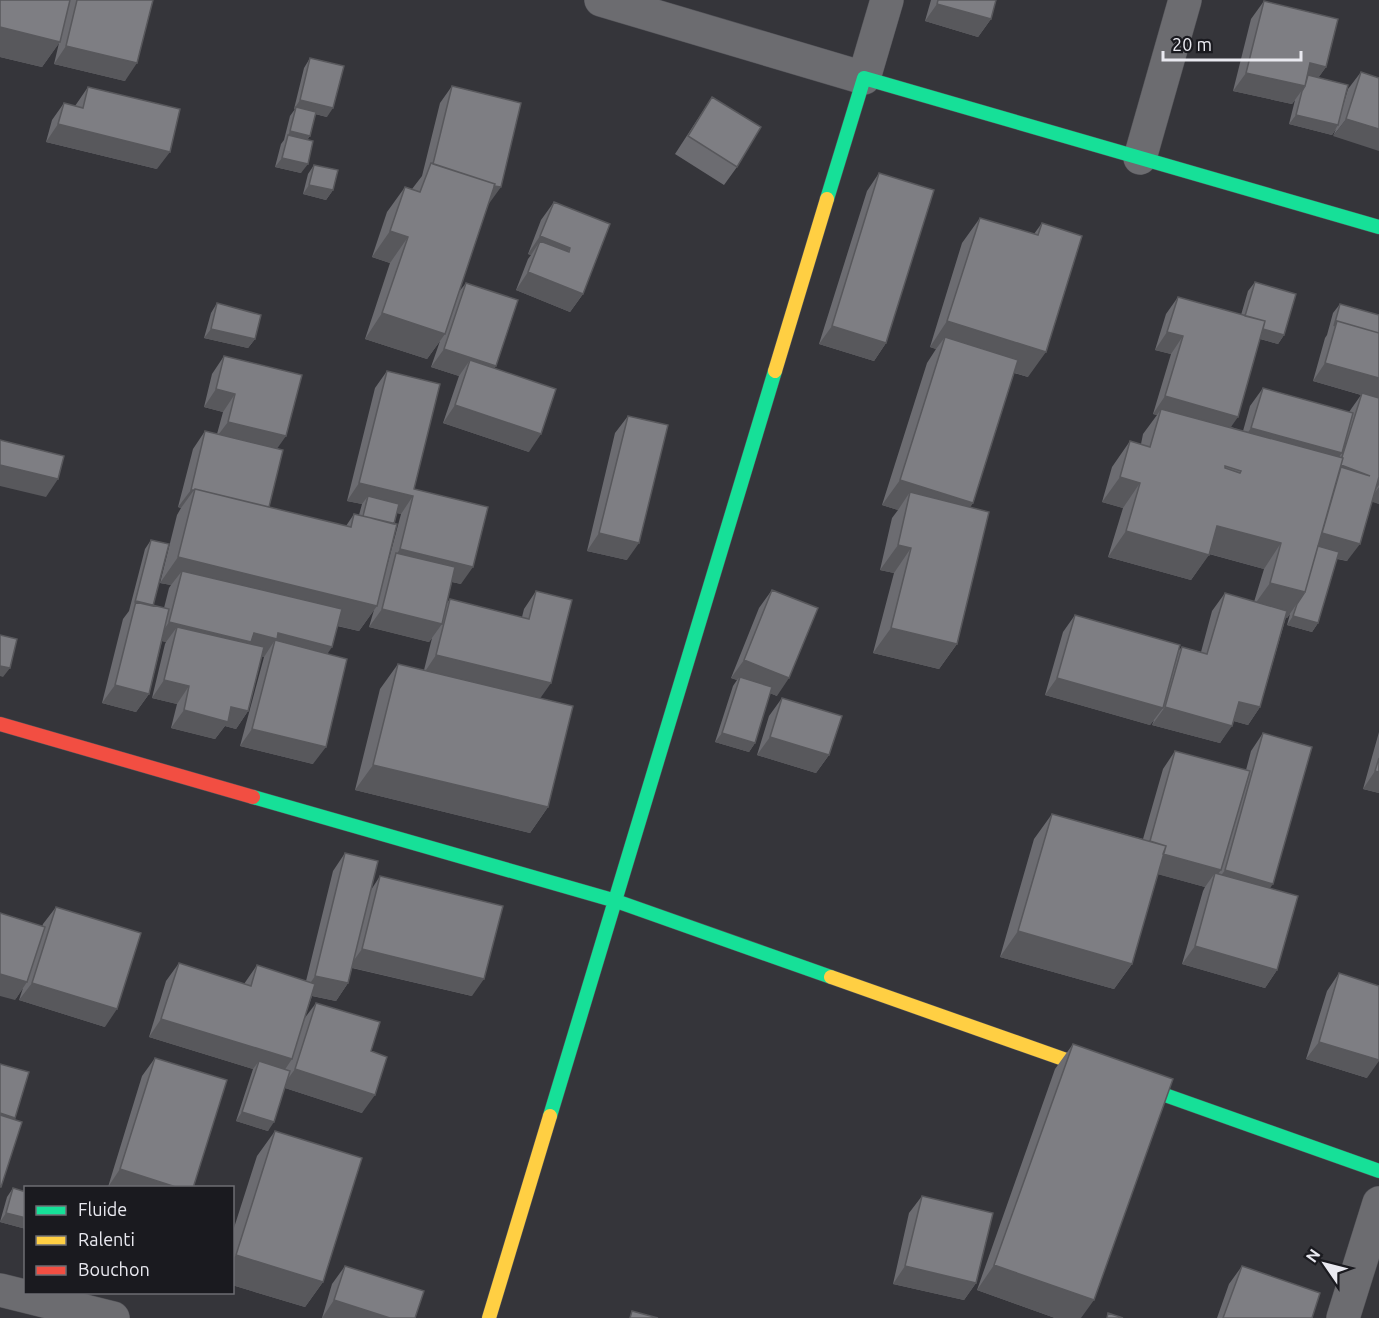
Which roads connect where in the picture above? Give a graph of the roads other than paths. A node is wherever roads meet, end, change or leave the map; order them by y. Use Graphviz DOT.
graph roads {
  1 [pos="601,0"];
  2 [pos="887,0"];
  3 [pos="1185,0"];
  4 [pos="864,78"];
  5 [pos="1140,158"];
  6 [pos="1379,228"];
  7 [pos="0,724"];
  8 [pos="616,901"];
  9 [pos="1379,1171"];
  10 [pos="1379,1203"];
  11 [pos="0,1290"];
  12 [pos="113,1318"];
  13 [pos="489,1318"];
  14 [pos="1343,1318"];
  1 -- 4 [label="street"];
  2 -- 4 [label="street"];
  3 -- 5 [label="street"];
  4 -- 5 [label="street"];
  4 -- 8 [label="street"];
  5 -- 6 [label="street"];
  7 -- 8 [label="street"];
  8 -- 9 [label="street"];
  8 -- 13 [label="street"];
  10 -- 14 [label="street"];
  11 -- 12 [label="street"];
}
